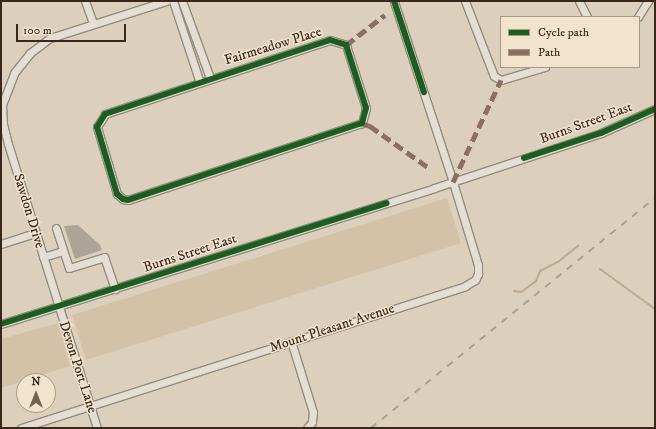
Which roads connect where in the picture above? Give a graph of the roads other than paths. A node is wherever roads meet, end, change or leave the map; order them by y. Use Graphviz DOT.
graph roads {
  1 [pos="85,1"];
  2 [pos="166,1"];
  3 [pos="173,1"];
  4 [pos="182,1"];
  5 [pos="394,1"];
  6 [pos="465,1"];
  7 [pos="579,1"];
  8 [pos="648,1"];
  9 [pos="586,16"];
  10 [pos="639,16"];
  11 [pos="93,24"];
  12 [pos="542,68"];
  13 [pos="210,78"];
  14 [pos="200,83"];
  15 [pos="4,86"];
  16 [pos="655,109"];
  17 [pos="453,182"];
  18 [pos="56,228"];
  19 [pos="35,233"];
  20 [pos="1,244"];
  21 [pos="63,251"];
  22 [pos="43,257"];
  23 [pos="115,289"];
  24 [pos="58,307"];
  25 [pos="1,324"];
  26 [pos="291,341"];
  27 [pos="90,406"];
  28 [pos="21,428"];
  29 [pos="97,428"];
  30 [pos="307,428"];
  1 -- 11 [label="street"];
  2 -- 11 [label="street, Sawdon Drive"];
  3 -- 14 [label="street"];
  4 -- 13 [label="street, Fairmeadow Place"];
  5 -- 17 [label="street"];
  6 -- 12 [label="street"];
  7 -- 9 [label="street"];
  8 -- 10 [label="street"];
  11 -- 15 [label="street, Sawdon Drive"];
  13 -- 14 [label="street, Fairmeadow Place"];
  13 -- 14 [label="street, Fairmeadow Place"];
  15 -- 19 [label="street, Sawdon Drive"];
  16 -- 17 [label="street, Burns Street East"];
  17 -- 23 [label="street, Burns Street East"];
  17 -- 26 [label="street, Mount Pleasant Avenue"];
  18 -- 21 [label="street"];
  19 -- 20 [label="street"];
  19 -- 22 [label="street, Sawdon Drive"];
  21 -- 22 [label="street"];
  21 -- 23 [label="street"];
  22 -- 24 [label="street, Sawdon Drive"];
  23 -- 24 [label="street, Burns Street East"];
  24 -- 25 [label="street, Burns Street East"];
  24 -- 27 [label="street, Devon Port Lane"];
  26 -- 27 [label="street, Mount Pleasant Avenue"];
  26 -- 30 [label="street"];
  27 -- 28 [label="street, Mount Pleasant Avenue"];
  27 -- 29 [label="street, Devon Port Lane"];
}
